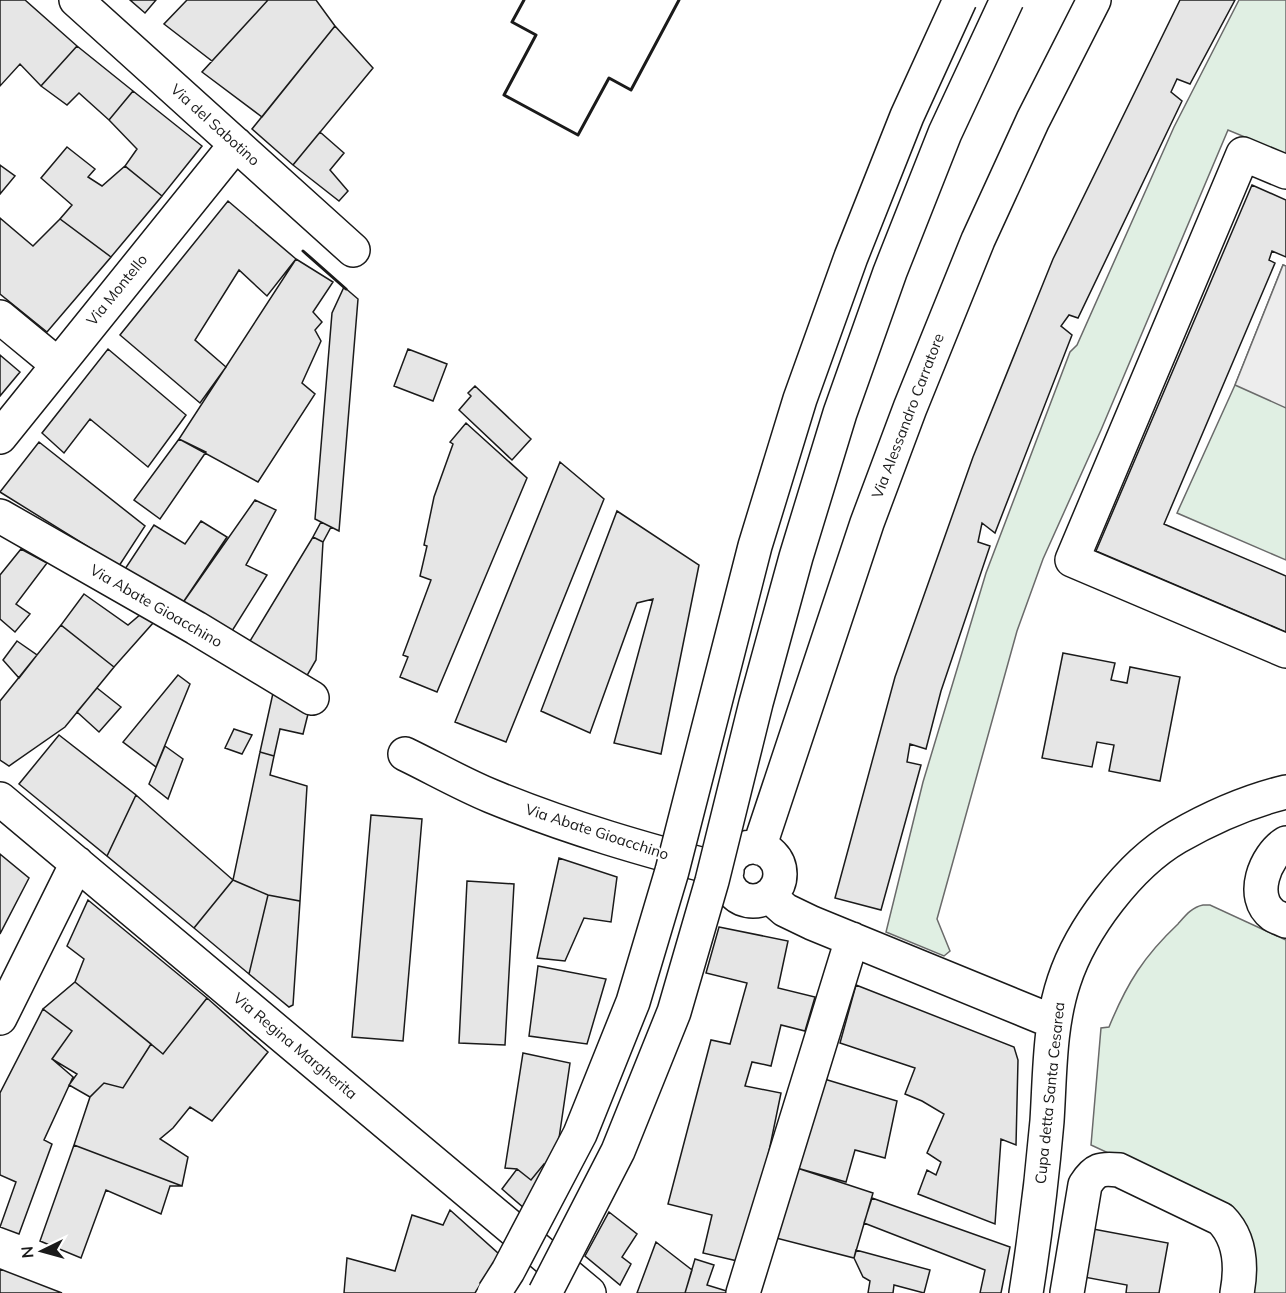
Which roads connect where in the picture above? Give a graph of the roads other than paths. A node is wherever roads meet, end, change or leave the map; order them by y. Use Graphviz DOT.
graph roads {
  1 [pos="76,0"];
  2 [pos="960,0"];
  3 [pos="1007,0"];
  4 [pos="1094,0"];
  5 [pos="236,144"];
  6 [pos="1286,172"];
  7 [pos="353,250"];
  8 [pos="0,317"];
  9 [pos="57,364"];
  10 [pos="0,437"];
  11 [pos="0,516"];
  12 [pos="1286,651"];
  13 [pos="312,698"];
  14 [pos="405,754"];
  15 [pos="1286,792"];
  16 [pos="0,799"];
  17 [pos="1286,843"];
  18 [pos="759,848"];
  19 [pos="77,863"];
  20 [pos="727,871"];
  21 [pos="769,896"];
  22 [pos="1286,921"];
  23 [pos="852,939"];
  24 [pos="0,1018"];
  25 [pos="1054,1022"];
  26 [pos="494,1293"];
  27 [pos="544,1293"];
  28 [pos="589,1293"];
  29 [pos="743,1293"];
  30 [pos="1026,1293"];
  31 [pos="1067,1293"];
  32 [pos="1237,1293"];
  1 -- 5 [label="main road, Via del Sabotino"];
  2 -- 26 [label="main road, bridge"];
  3 -- 27 [label="main road, bridge"];
  4 -- 18 [label="main road, Via Alessandro Carratore"];
  5 -- 7 [label="main road, Via del Sabotino"];
  5 -- 9 [label="main road, Via Montello"];
  6 -- 12 [label="main road"];
  8 -- 9 [label="main road"];
  9 -- 10 [label="main road, Via Montello"];
  11 -- 13 [label="main road, Via Abate Gioacchino"];
  14 -- 20 [label="main road, Via Abate Gioacchino"];
  15 -- 25 [label="main road, Cupa detta Santa Cesarea"];
  16 -- 19 [label="main road, Via Regina Margherita"];
  17 -- 22 [label="main road"];
  18 -- 20 [label="main road"];
  18 -- 21 [label="main road"];
  19 -- 24 [label="main road"];
  19 -- 28 [label="main road, Via Regina Margherita"];
  20 -- 21 [label="main road"];
  21 -- 23 [label="main road"];
  23 -- 25 [label="main road"];
  23 -- 29 [label="main road"];
  25 -- 30 [label="main road, Cupa detta Santa Cesarea"];
  31 -- 32 [label="main road"];
}
